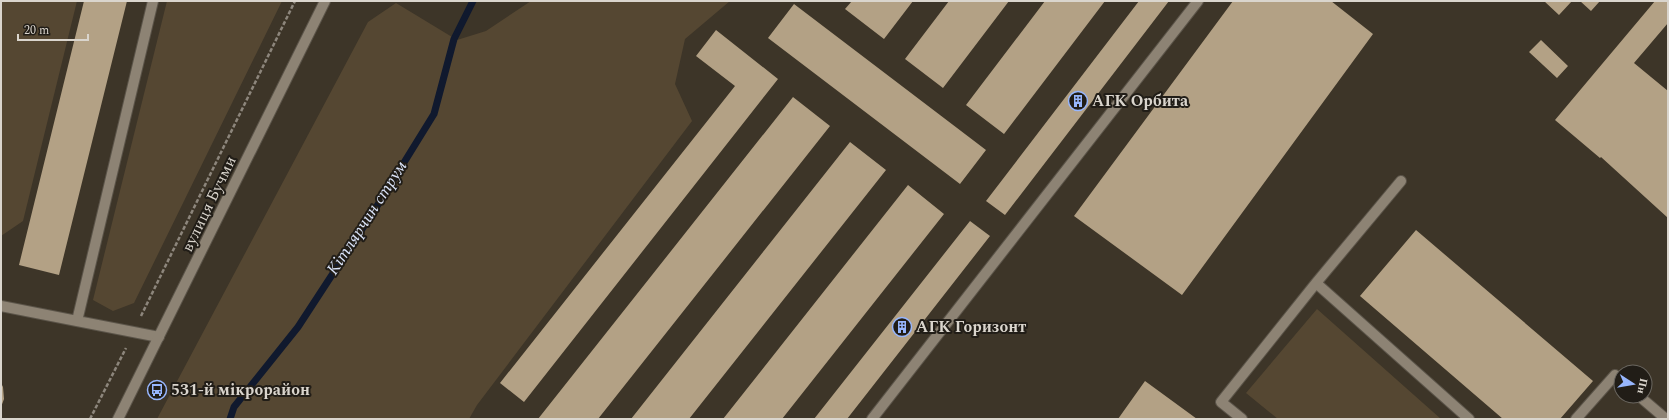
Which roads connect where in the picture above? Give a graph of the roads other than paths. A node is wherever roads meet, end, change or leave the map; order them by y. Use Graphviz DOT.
graph roads {
  1 [pos="153,1"];
  2 [pos="325,1"];
  3 [pos="1198,1"];
  4 [pos="1401,181"];
  5 [pos="1316,283"];
  6 [pos="1,306"];
  7 [pos="77,321"];
  8 [pos="159,337"];
  9 [pos="1613,377"];
  10 [pos="1648,404"];
  11 [pos="118,419"];
  12 [pos="872,419"];
  13 [pos="1242,419"];
  14 [pos="1469,419"];
  15 [pos="1576,419"];
  16 [pos="1666,419"];
  1 -- 7 [label="street"];
  2 -- 8 [label="street, вулиця Бучми"];
  3 -- 12 [label="street"];
  4 -- 5 [label="street"];
  5 -- 13 [label="street"];
  5 -- 14 [label="street"];
  6 -- 7 [label="street"];
  7 -- 8 [label="street"];
  8 -- 11 [label="street, вулиця Бучми"];
  9 -- 15 [label="street"];
  10 -- 16 [label="street"];
}
